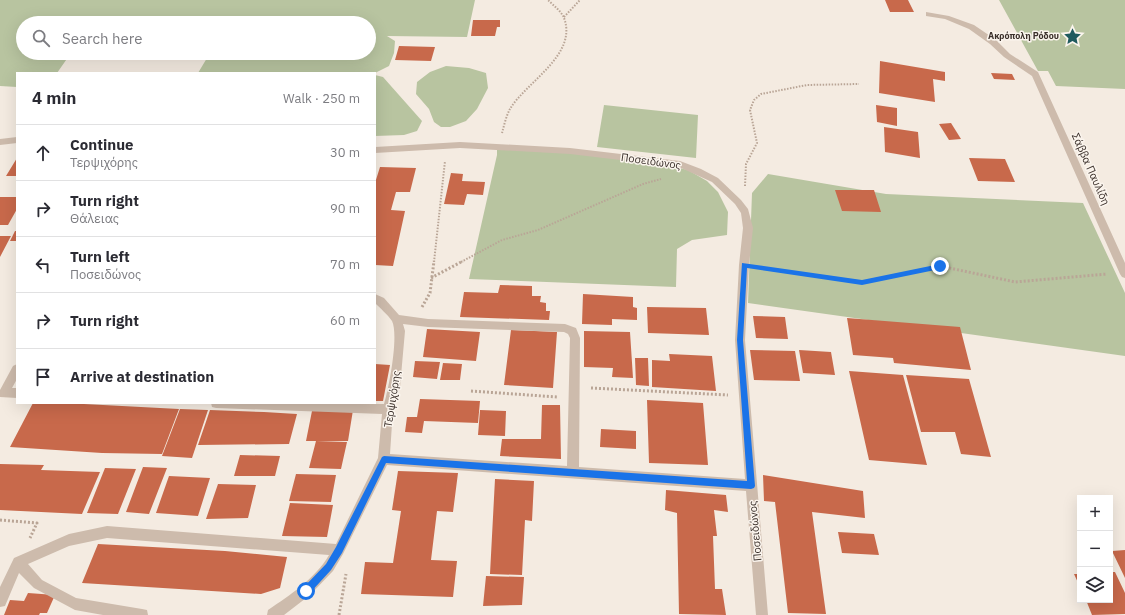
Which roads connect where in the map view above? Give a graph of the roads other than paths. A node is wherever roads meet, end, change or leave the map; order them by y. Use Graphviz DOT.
graph roads {
  1 [pos="929,14"];
  2 [pos="16,140"];
  3 [pos="0,142"];
  4 [pos="376,150"];
  5 [pos="1125,273"];
  6 [pos="376,299"];
  7 [pos="396,319"];
  8 [pos="16,371"];
  9 [pos="16,393"];
  10 [pos="245,404"];
  11 [pos="388,409"];
  12 [pos="384,460"];
  13 [pos="573,473"];
  14 [pos="751,486"];
  15 [pos="339,550"];
  16 [pos="18,562"];
  17 [pos="0,601"];
  18 [pos="142,615"];
  19 [pos="273,615"];
  20 [pos="762,615"];
  1 -- 5 [label="street, Σάββα Παυλίδη"];
  2 -- 3 [label="street"];
  4 -- 14 [label="street, Ποσειδώνος"];
  6 -- 7 [label="street"];
  7 -- 11 [label="street, Τερψιχόρης"];
  7 -- 13 [label="street"];
  8 -- 9 [label="street"];
  10 -- 11 [label="street"];
  11 -- 12 [label="street, Τερψιχόρης"];
  12 -- 13 [label="street"];
  12 -- 15 [label="street, Τερψιχόρης"];
  13 -- 14 [label="street"];
  14 -- 20 [label="street, Ποσειδώνος"];
  15 -- 16 [label="street"];
  15 -- 19 [label="street, Τερψιχόρης"];
  16 -- 17 [label="street"];
  16 -- 18 [label="street"];
}
